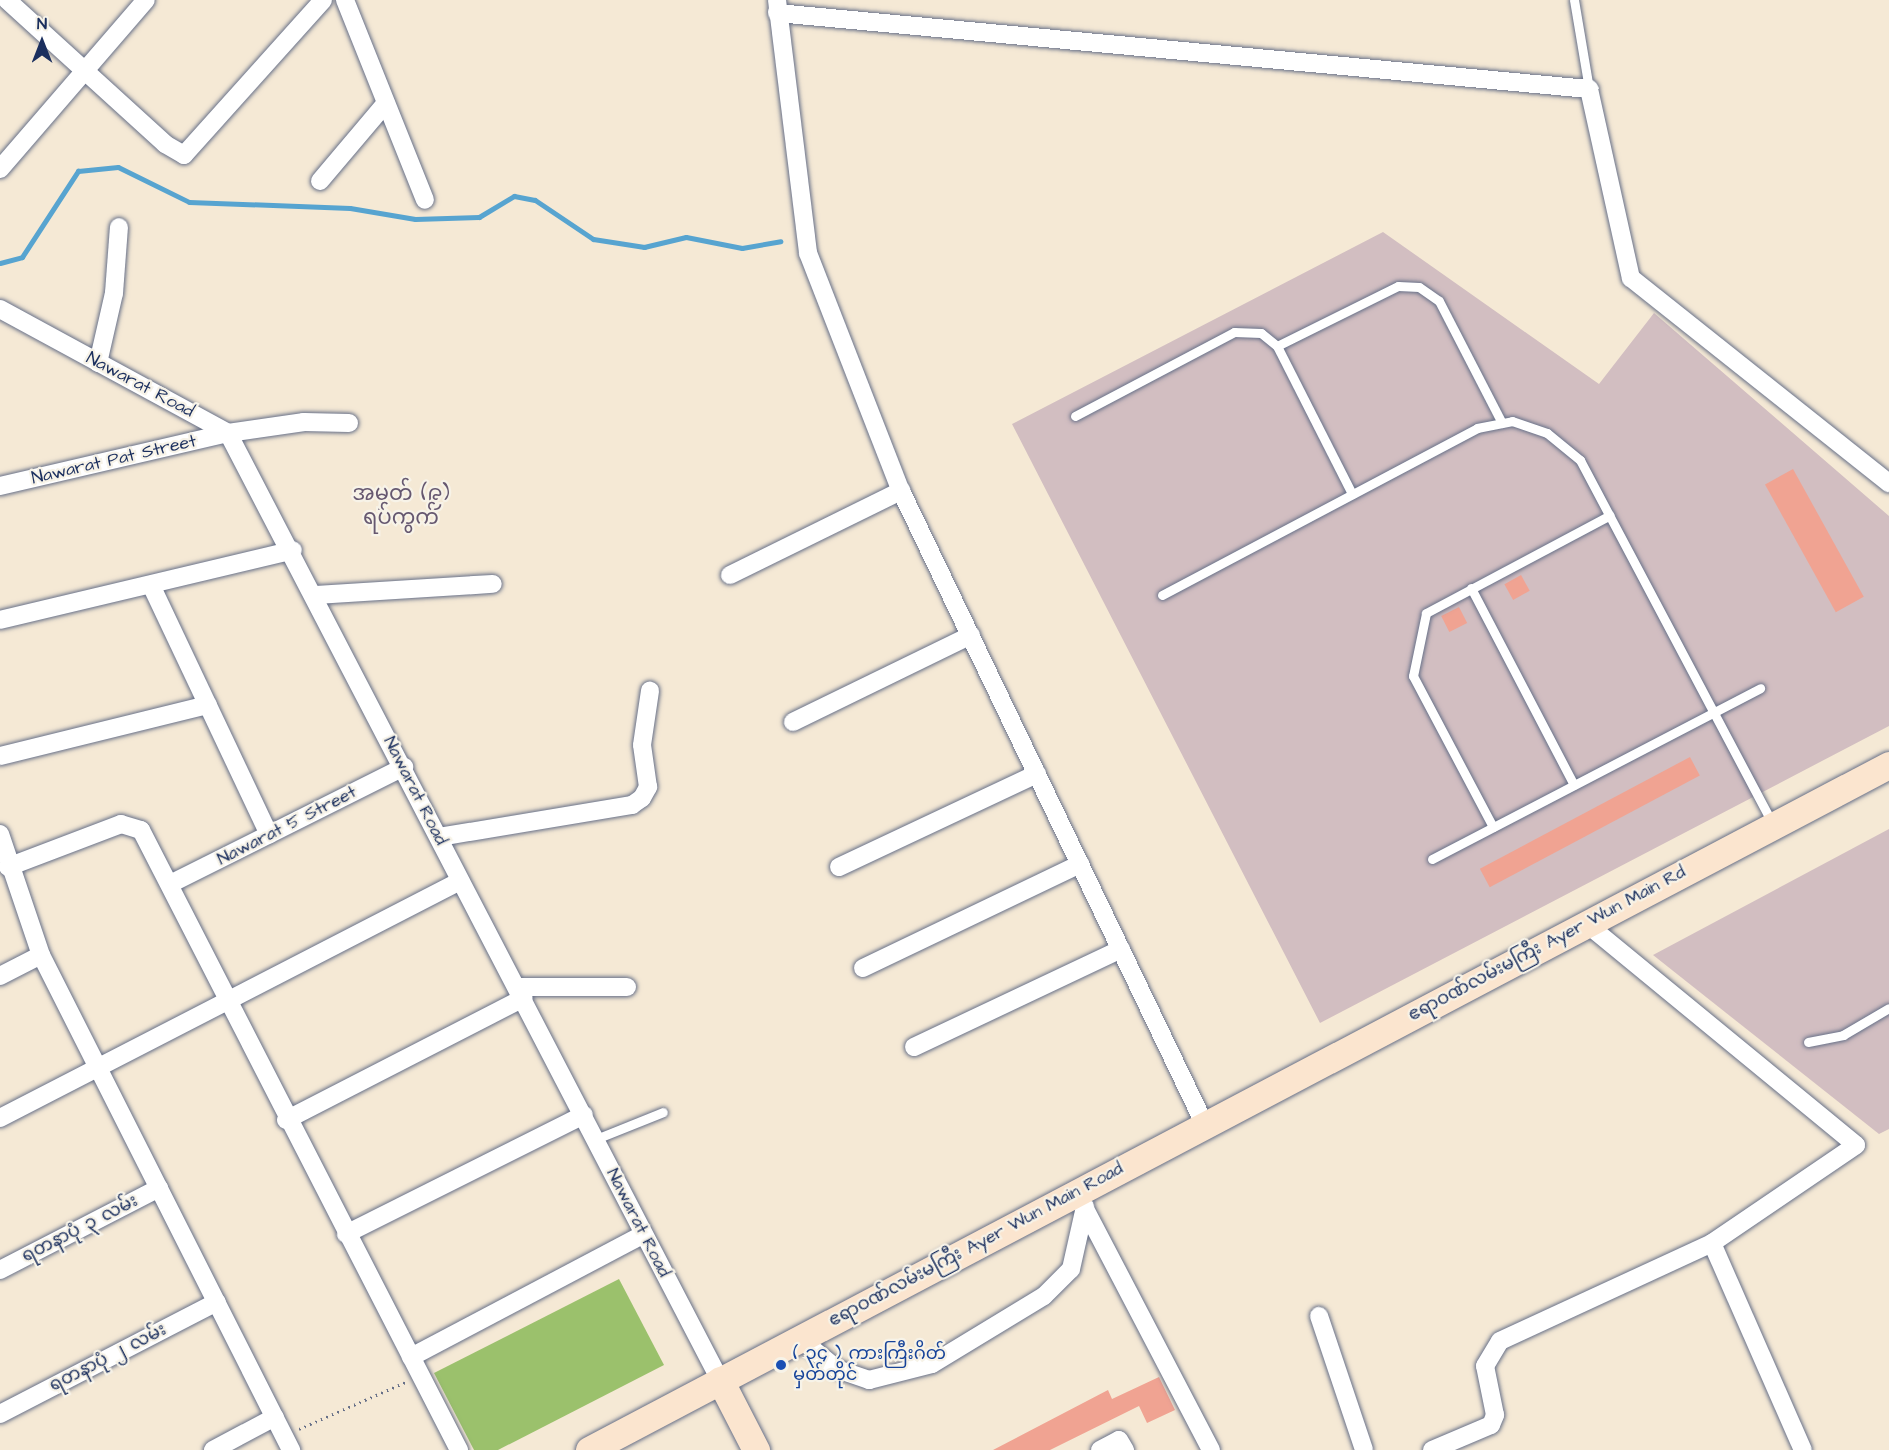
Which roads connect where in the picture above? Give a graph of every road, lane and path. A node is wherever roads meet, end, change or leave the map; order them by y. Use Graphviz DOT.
graph roads {
  1 [pos="8,0"];
  2 [pos="146,0"];
  3 [pos="323,0"];
  4 [pos="345,0"];
  5 [pos="1574,0"];
  6 [pos="777,7"];
  7 [pos="85,72"];
  8 [pos="1589,89"];
  9 [pos="386,103"];
  10 [pos="0,169"];
  11 [pos="320,181"];
  12 [pos="424,200"];
  13 [pos="119,227"];
  14 [pos="0,309"];
  15 [pos="1277,346"];
  16 [pos="98,363"];
  17 [pos="1075,416"];
  18 [pos="349,423"];
  19 [pos="1502,423"];
  20 [pos="228,433"];
  21 [pos="1889,483"];
  22 [pos="0,486"];
  23 [pos="902,491"];
  24 [pos="1352,494"];
  25 [pos="1610,515"];
  26 [pos="292,550"];
  27 [pos="730,575"];
  28 [pos="152,585"];
  29 [pos="493,585"];
  30 [pos="1472,588"];
  31 [pos="316,595"];
  32 [pos="1162,595"];
  33 [pos="0,620"];
  34 [pos="971,636"];
  35 [pos="1760,688"];
  36 [pos="650,691"];
  37 [pos="208,705"];
  38 [pos="1714,712"];
  39 [pos="793,722"];
  40 [pos="0,756"];
  41 [pos="1889,765"];
  42 [pos="404,767"];
  43 [pos="1037,774"];
  44 [pos="1574,785"];
  45 [pos="1773,825"];
  46 [pos="1493,827"];
  47 [pos="0,834"];
  48 [pos="269,835"];
  49 [pos="439,837"];
  50 [pos="1432,859"];
  51 [pos="1080,864"];
  52 [pos="8,867"];
  53 [pos="839,867"];
  54 [pos="460,880"];
  55 [pos="170,884"];
  56 [pos="1587,924"];
  57 [pos="1121,950"];
  58 [pos="41,955"];
  59 [pos="862,968"];
  60 [pos="0,976"];
  61 [pos="627,987"];
  62 [pos="520,993"];
  63 [pos="226,1001"];
  64 [pos="1889,1008"];
  65 [pos="1808,1042"];
  66 [pos="914,1047"];
  67 [pos="98,1066"];
  68 [pos="663,1112"];
  69 [pos="584,1115"];
  70 [pos="0,1118"];
  71 [pos="286,1120"];
  72 [pos="1204,1123"];
  73 [pos="596,1139"];
  74 [pos="159,1188"];
  75 [pos="1080,1199"];
  76 [pos="346,1233"];
  77 [pos="642,1235"];
  78 [pos="1712,1244"];
  79 [pos="0,1270"];
  80 [pos="217,1302"];
  81 [pos="1319,1316"];
  82 [pos="799,1338"];
  83 [pos="411,1358"];
  84 [pos="420,1376"];
  85 [pos="720,1380"];
  86 [pos="0,1414"];
  87 [pos="275,1417"];
  88 [pos="288,1443"];
  89 [pos="213,1450"];
  90 [pos="459,1450"];
  91 [pos="589,1450"];
  92 [pos="756,1450"];
  93 [pos="1100,1450"];
  94 [pos="1125,1450"];
  95 [pos="1211,1450"];
  96 [pos="1364,1450"];
  97 [pos="1432,1450"];
  98 [pos="1803,1450"];
  1 -- 7 [label="street"];
  2 -- 7 [label="street"];
  3 -- 7 [label="street"];
  4 -- 9 [label="street"];
  5 -- 8 [label="lane"];
  6 -- 8 [label="street"];
  6 -- 23 [label="street"];
  7 -- 10 [label="street"];
  8 -- 21 [label="street"];
  9 -- 11 [label="street"];
  9 -- 12 [label="street"];
  13 -- 16 [label="street"];
  14 -- 16 [label="street, Nawarat Road"];
  15 -- 17 [label="lane"];
  15 -- 19 [label="lane"];
  15 -- 24 [label="lane"];
  16 -- 20 [label="street, Nawarat Road"];
  18 -- 20 [label="street, Nawarat Pat Street"];
  19 -- 24 [label="lane"];
  19 -- 25 [label="lane"];
  20 -- 22 [label="street, Nawarat Pat Street"];
  20 -- 26 [label="street, Nawarat Road"];
  23 -- 27 [label="street"];
  23 -- 34 [label="street"];
  24 -- 32 [label="lane"];
  25 -- 30 [label="lane"];
  25 -- 38 [label="lane"];
  26 -- 28 [label="street"];
  26 -- 31 [label="street, Nawarat Road"];
  28 -- 33 [label="street"];
  28 -- 37 [label="street"];
  29 -- 31 [label="street"];
  30 -- 44 [label="lane"];
  30 -- 46 [label="lane"];
  31 -- 42 [label="street, Nawarat Road"];
  34 -- 39 [label="street"];
  34 -- 43 [label="street"];
  35 -- 38 [label="lane"];
  36 -- 49 [label="street"];
  37 -- 40 [label="street"];
  37 -- 48 [label="street"];
  38 -- 44 [label="lane"];
  38 -- 45 [label="lane"];
  41 -- 45 [label="main road, ဧရာဝဏ်လမ်းမကြီး Ayer Wun Main Rd"];
  42 -- 48 [label="street, Nawarat 5 Street"];
  42 -- 49 [label="street, Nawarat Road"];
  43 -- 51 [label="street"];
  43 -- 53 [label="street"];
  44 -- 46 [label="lane"];
  45 -- 56 [label="main road, ဧရာဝဏ်လမ်းမကြီး Ayer Wun Main Rd"];
  46 -- 50 [label="lane"];
  47 -- 52 [label="street"];
  48 -- 55 [label="street, Nawarat 5 Street"];
  49 -- 54 [label="street, Nawarat Road"];
  51 -- 57 [label="street"];
  51 -- 59 [label="street"];
  52 -- 55 [label="street"];
  52 -- 58 [label="street"];
  54 -- 62 [label="street, Nawarat Road"];
  54 -- 63 [label="street"];
  55 -- 63 [label="street"];
  56 -- 72 [label="main road, ဧရာဝဏ်လမ်းမကြီး Ayer Wun Main Rd"];
  56 -- 78 [label="street"];
  57 -- 66 [label="street"];
  57 -- 72 [label="street"];
  58 -- 60 [label="street"];
  58 -- 67 [label="street"];
  61 -- 62 [label="street"];
  62 -- 69 [label="street, Nawarat Road"];
  62 -- 71 [label="street"];
  63 -- 67 [label="street"];
  63 -- 71 [label="street"];
  64 -- 65 [label="lane"];
  67 -- 70 [label="street"];
  67 -- 74 [label="street"];
  68 -- 73 [label="lane"];
  69 -- 73 [label="street, Nawarat Road"];
  69 -- 76 [label="street"];
  71 -- 76 [label="street"];
  72 -- 75 [label="main road, ဧရာဝဏ်လမ်းမကြီး Ayer Wun Main Road"];
  73 -- 77 [label="street, Nawarat Road"];
  74 -- 79 [label="street, ရတနာပုံ ၃ လမ်း"];
  74 -- 80 [label="street"];
  75 -- 82 [label="main road, ဧရာဝဏ်လမ်းမကြီး Ayer Wun Main Road"];
  75 -- 82 [label="street"];
  75 -- 95 [label="street"];
  76 -- 83 [label="street"];
  77 -- 83 [label="street"];
  77 -- 85 [label="street, Nawarat Road"];
  78 -- 97 [label="street"];
  78 -- 98 [label="street"];
  80 -- 86 [label="street, ရတနာပုံ ၂ လမ်း"];
  80 -- 87 [label="street"];
  81 -- 96 [label="street"];
  82 -- 85 [label="main road, ဧရာဝဏ်လမ်းမကြီး Ayer Wun Main Road"];
  83 -- 84 [label="street"];
  84 -- 88 [label="path"];
  84 -- 90 [label="street"];
  85 -- 91 [label="main road, ဧရာဝဏ်လမ်းမကြီး Ayer Wun Main Road"];
  85 -- 92 [label="main road"];
  87 -- 88 [label="street"];
  87 -- 89 [label="street"];
  93 -- 94 [label="street"];
}
